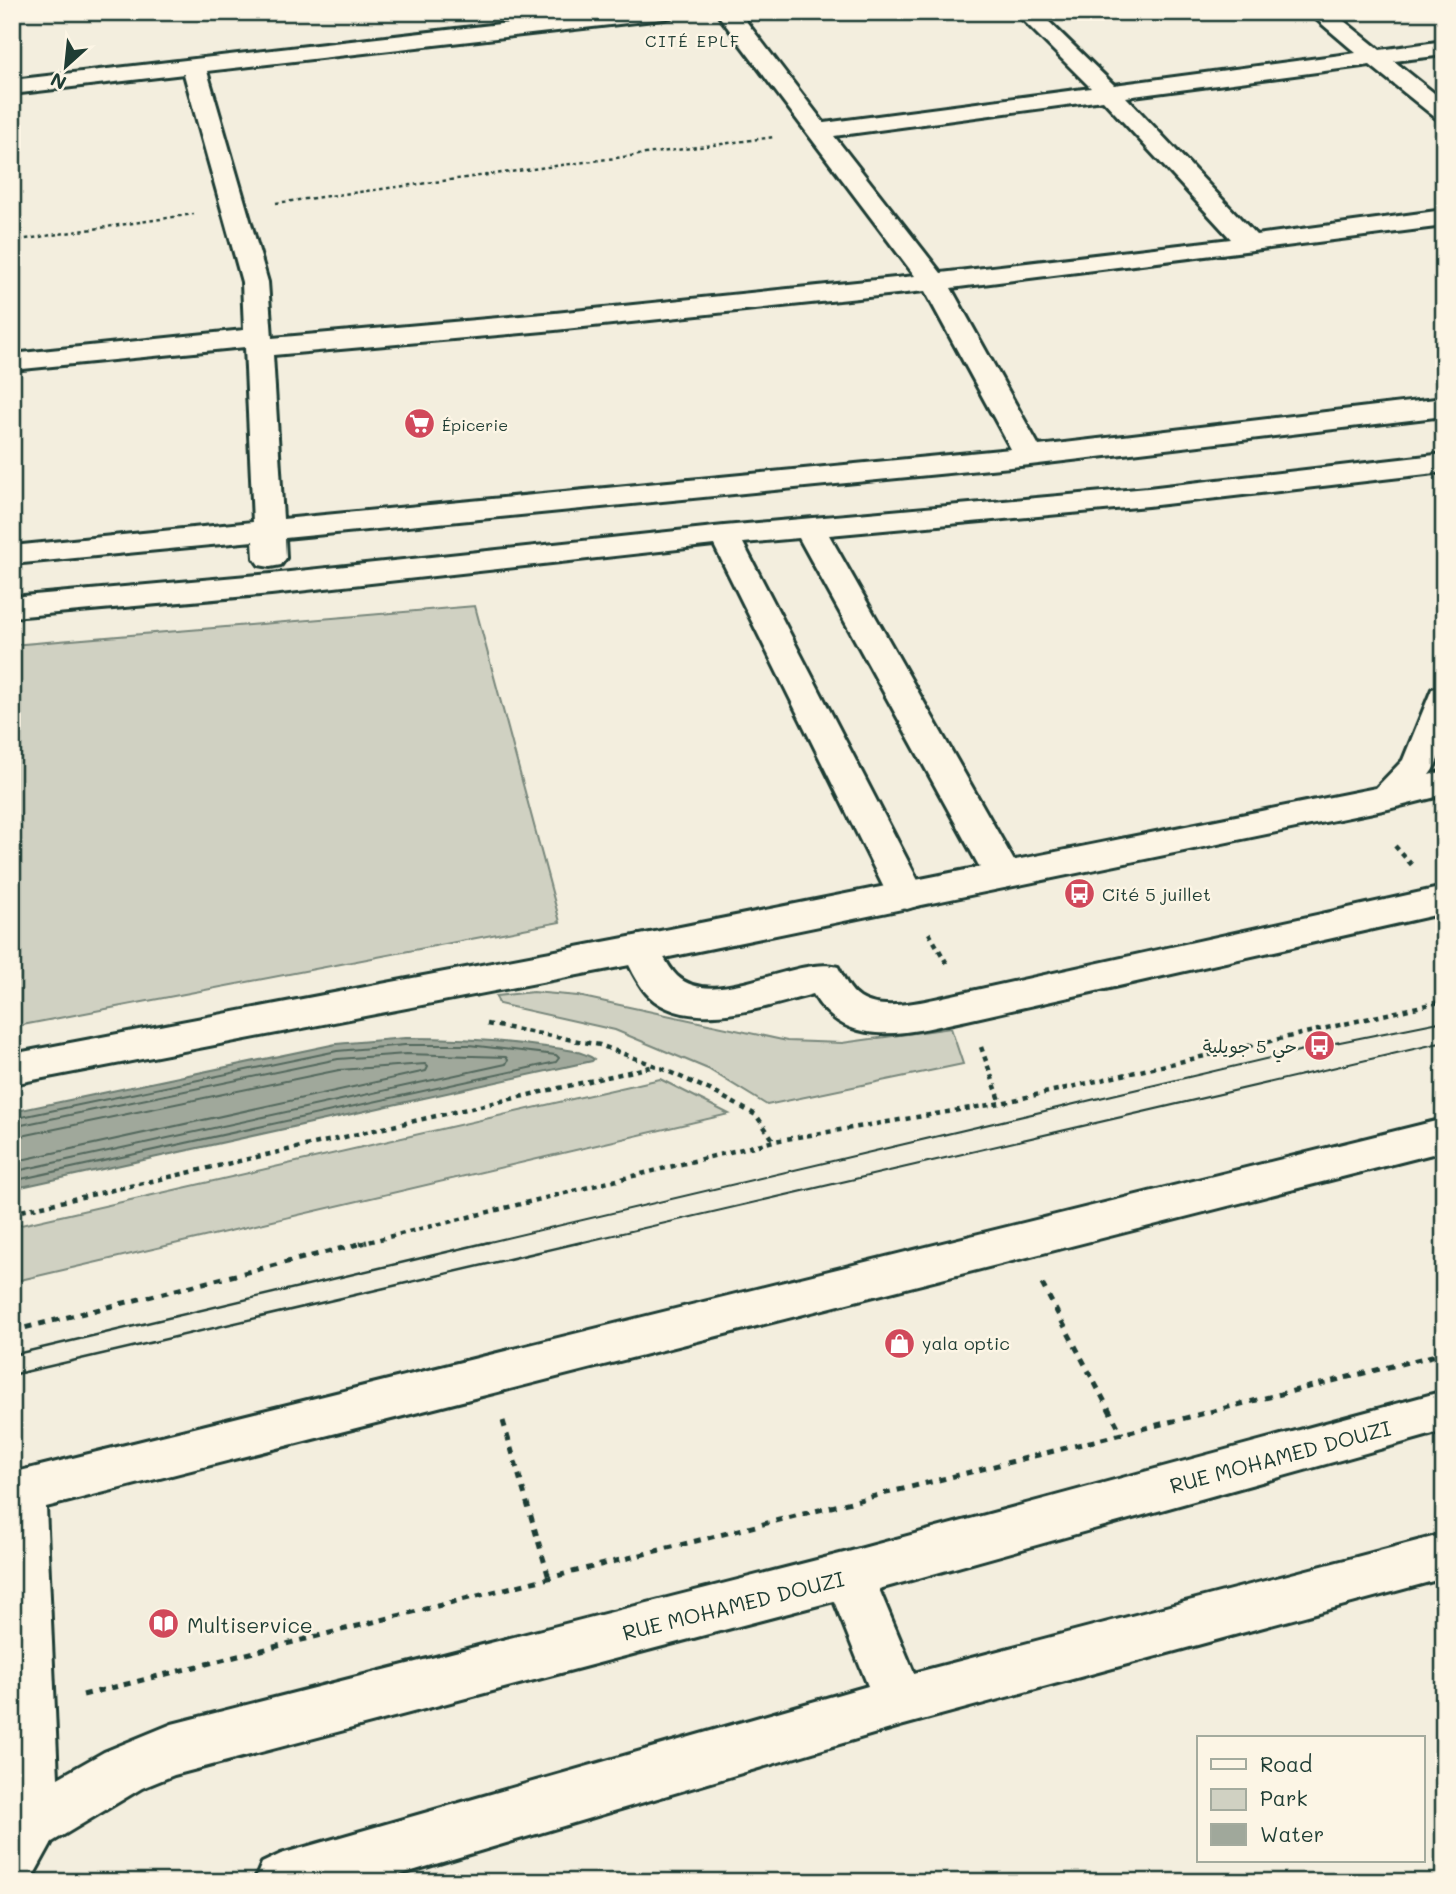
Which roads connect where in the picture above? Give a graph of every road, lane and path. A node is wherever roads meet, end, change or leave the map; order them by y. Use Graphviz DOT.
graph roads {
  1 [pos="663,12"];
  2 [pos="727,12"];
  3 [pos="1026,12"];
  4 [pos="1319,12"];
  5 [pos="1444,48"];
  6 [pos="1376,57"];
  7 [pos="194,67"];
  8 [pos="12,88"];
  9 [pos="1108,92"];
  10 [pos="1444,113"];
  11 [pos="820,131"];
  12 [pos="234,208"];
  13 [pos="1444,218"];
  14 [pos="12,241"];
  15 [pos="1250,244"];
  16 [pos="935,284"];
  17 [pos="257,343"];
  18 [pos="12,362"];
  19 [pos="1444,407"];
  20 [pos="1030,456"];
  21 [pos="1444,463"];
  22 [pos="1148,497"];
  23 [pos="809,527"];
  24 [pos="268,532"];
  25 [pos="724,535"];
  26 [pos="12,555"];
  27 [pos="271,584"];
  28 [pos="12,607"];
  29 [pos="1444,697"];
  30 [pos="1444,783"];
  31 [pos="1388,797"];
  32 [pos="1003,875"];
  33 [pos="907,895"];
  34 [pos="1444,900"];
  35 [pos="640,949"];
  36 [pos="1444,1001"];
  37 [pos="476,1023"];
  38 [pos="656,1066"];
  39 [pos="12,1069"];
  40 [pos="1444,1135"];
  41 [pos="774,1141"];
  42 [pos="12,1213"];
  43 [pos="1040,1279"];
  44 [pos="12,1331"];
  45 [pos="1444,1353"];
  46 [pos="1444,1411"];
  47 [pos="502,1418"];
  48 [pos="1122,1434"];
  49 [pos="17,1493"];
  50 [pos="1444,1556"];
  51 [pos="848,1575"];
  52 [pos="549,1578"];
  53 [pos="82,1695"];
  54 [pos="900,1701"];
  55 [pos="23,1842"];
  56 [pos="281,1882"];
  1 -- 7 [label="street"];
  2 -- 11 [label="street"];
  3 -- 9 [label="street"];
  4 -- 6 [label="street"];
  5 -- 6 [label="street"];
  6 -- 9 [label="street"];
  6 -- 10 [label="street"];
  7 -- 8 [label="street"];
  7 -- 12 [label="street"];
  9 -- 11 [label="street"];
  9 -- 15 [label="street"];
  11 -- 12 [label="path"];
  11 -- 16 [label="street"];
  12 -- 14 [label="path"];
  12 -- 17 [label="street"];
  13 -- 15 [label="street"];
  15 -- 16 [label="street"];
  16 -- 17 [label="street"];
  16 -- 20 [label="street"];
  17 -- 18 [label="street"];
  17 -- 24 [label="street"];
  19 -- 20 [label="street"];
  20 -- 22 [label="street"];
  20 -- 24 [label="street"];
  21 -- 22 [label="street"];
  22 -- 23 [label="street"];
  23 -- 25 [label="street"];
  23 -- 32 [label="street"];
  24 -- 26 [label="street"];
  24 -- 27 [label="street"];
  25 -- 27 [label="street"];
  25 -- 33 [label="street"];
  27 -- 28 [label="street"];
  29 -- 31 [label="street"];
  30 -- 31 [label="street"];
  31 -- 32 [label="street"];
  32 -- 33 [label="street"];
  33 -- 35 [label="street"];
  34 -- 35 [label="street"];
  35 -- 39 [label="street"];
  36 -- 41 [label="path"];
  37 -- 38 [label="path"];
  38 -- 41 [label="path"];
  38 -- 42 [label="path"];
  40 -- 49 [label="street"];
  41 -- 44 [label="path"];
  43 -- 48 [label="path"];
  45 -- 48 [label="path"];
  46 -- 51 [label="street, RUE MOHAMED DOUZI"];
  47 -- 52 [label="path"];
  48 -- 52 [label="path"];
  49 -- 55 [label="street, RUE MOHAMED DOUZI"];
  50 -- 54 [label="street"];
  51 -- 54 [label="street"];
  51 -- 55 [label="street, RUE MOHAMED DOUZI"];
  52 -- 53 [label="path"];
  54 -- 56 [label="street"];
}
